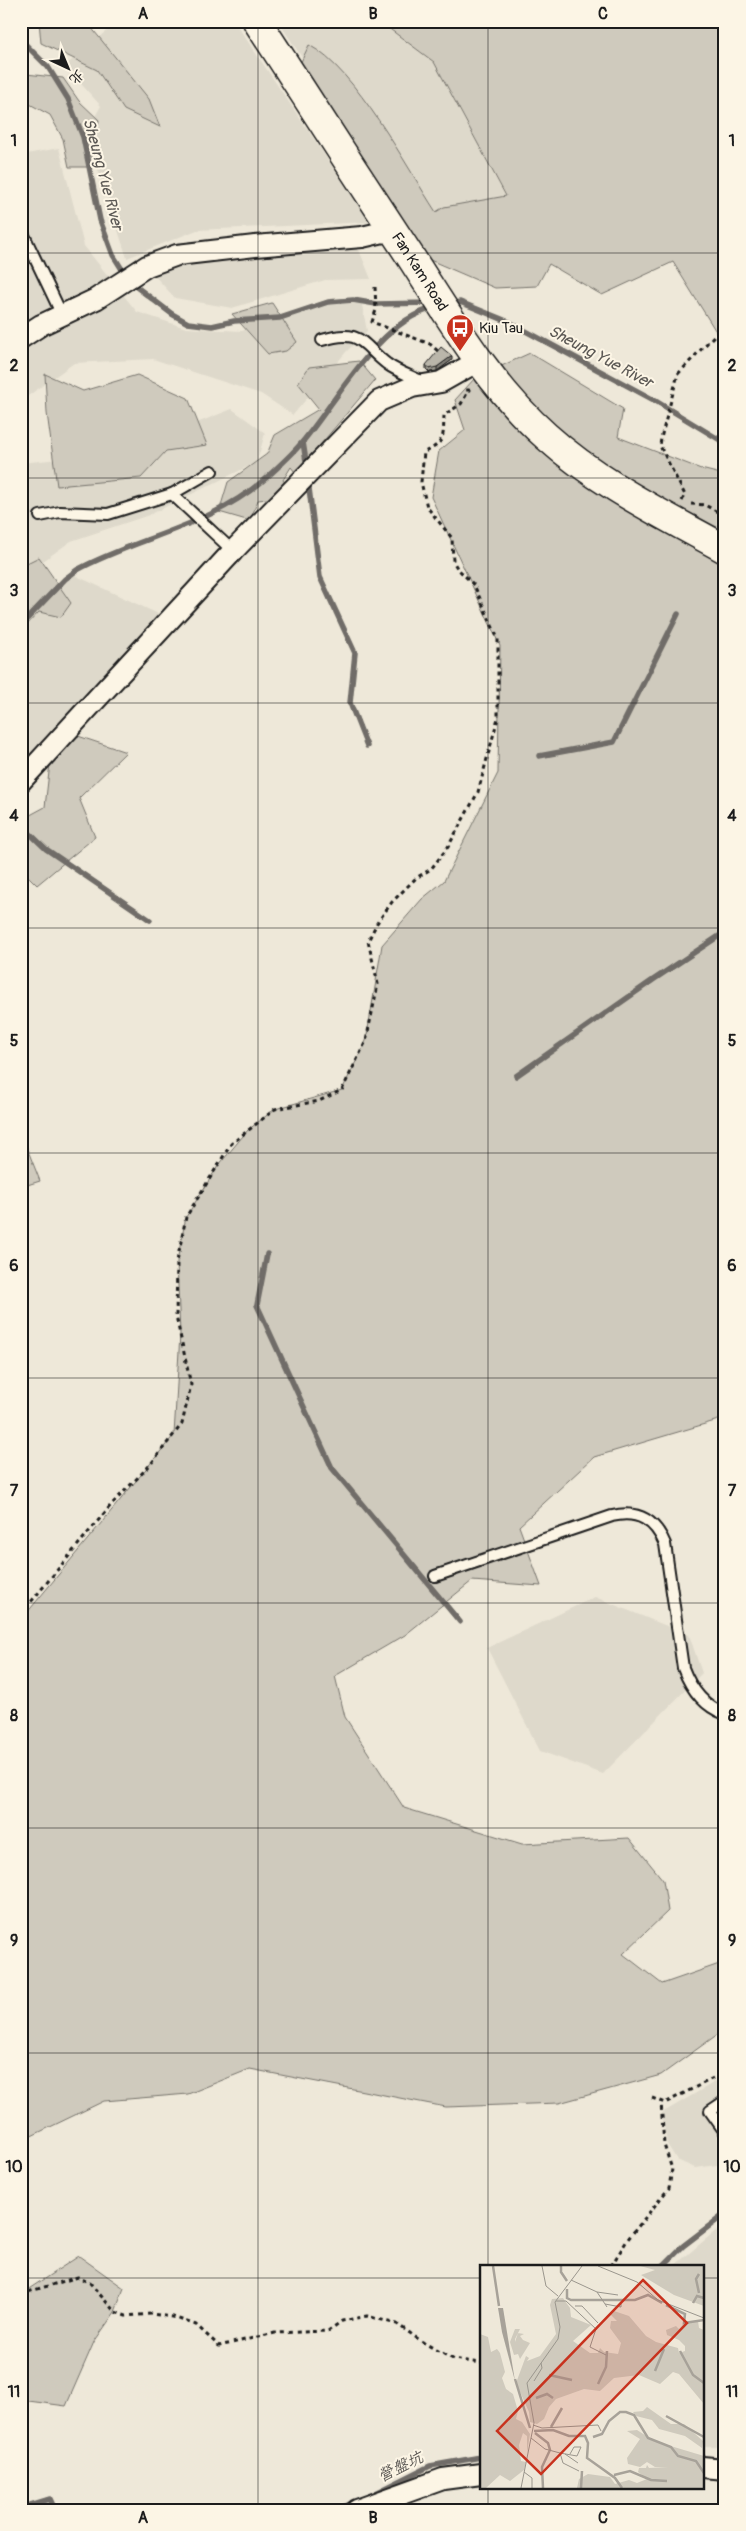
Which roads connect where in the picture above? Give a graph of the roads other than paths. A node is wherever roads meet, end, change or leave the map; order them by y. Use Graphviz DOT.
graph roads {
  1 [pos="257,21"];
  2 [pos="21,229"];
  3 [pos="392,230"];
  4 [pos="62,315"];
  5 [pos="21,338"];
  6 [pos="322,340"];
  7 [pos="471,350"];
  8 [pos="431,385"];
  9 [pos="212,472"];
  10 [pos="172,494"];
  11 [pos="40,516"];
  12 [pos="725,549"];
  13 [pos="233,551"];
  14 [pos="21,781"];
  15 [pos="436,1576"];
  16 [pos="725,1714"];
  17 [pos="725,2101"];
  18 [pos="725,2132"];
  19 [pos="704,2467"];
  20 [pos="725,2470"];
  21 [pos="480,2474"];
  22 [pos="357,2510"];
  1 -- 3 [label="main road, Fan Kam Road"];
  2 -- 4 [label="lane"];
  3 -- 4 [label="street"];
  3 -- 7 [label="main road, Fan Kam Road"];
  4 -- 5 [label="street"];
  6 -- 8 [label="lane"];
  7 -- 8 [label="street"];
  7 -- 12 [label="main road, Fan Kam Road"];
  8 -- 13 [label="street"];
  9 -- 10 [label="lane"];
  10 -- 11 [label="lane"];
  10 -- 13 [label="lane"];
  13 -- 14 [label="street"];
  15 -- 16 [label="lane"];
  17 -- 18 [label="lane"];
  19 -- 20 [label="street"];
  21 -- 22 [label="street"];
}
